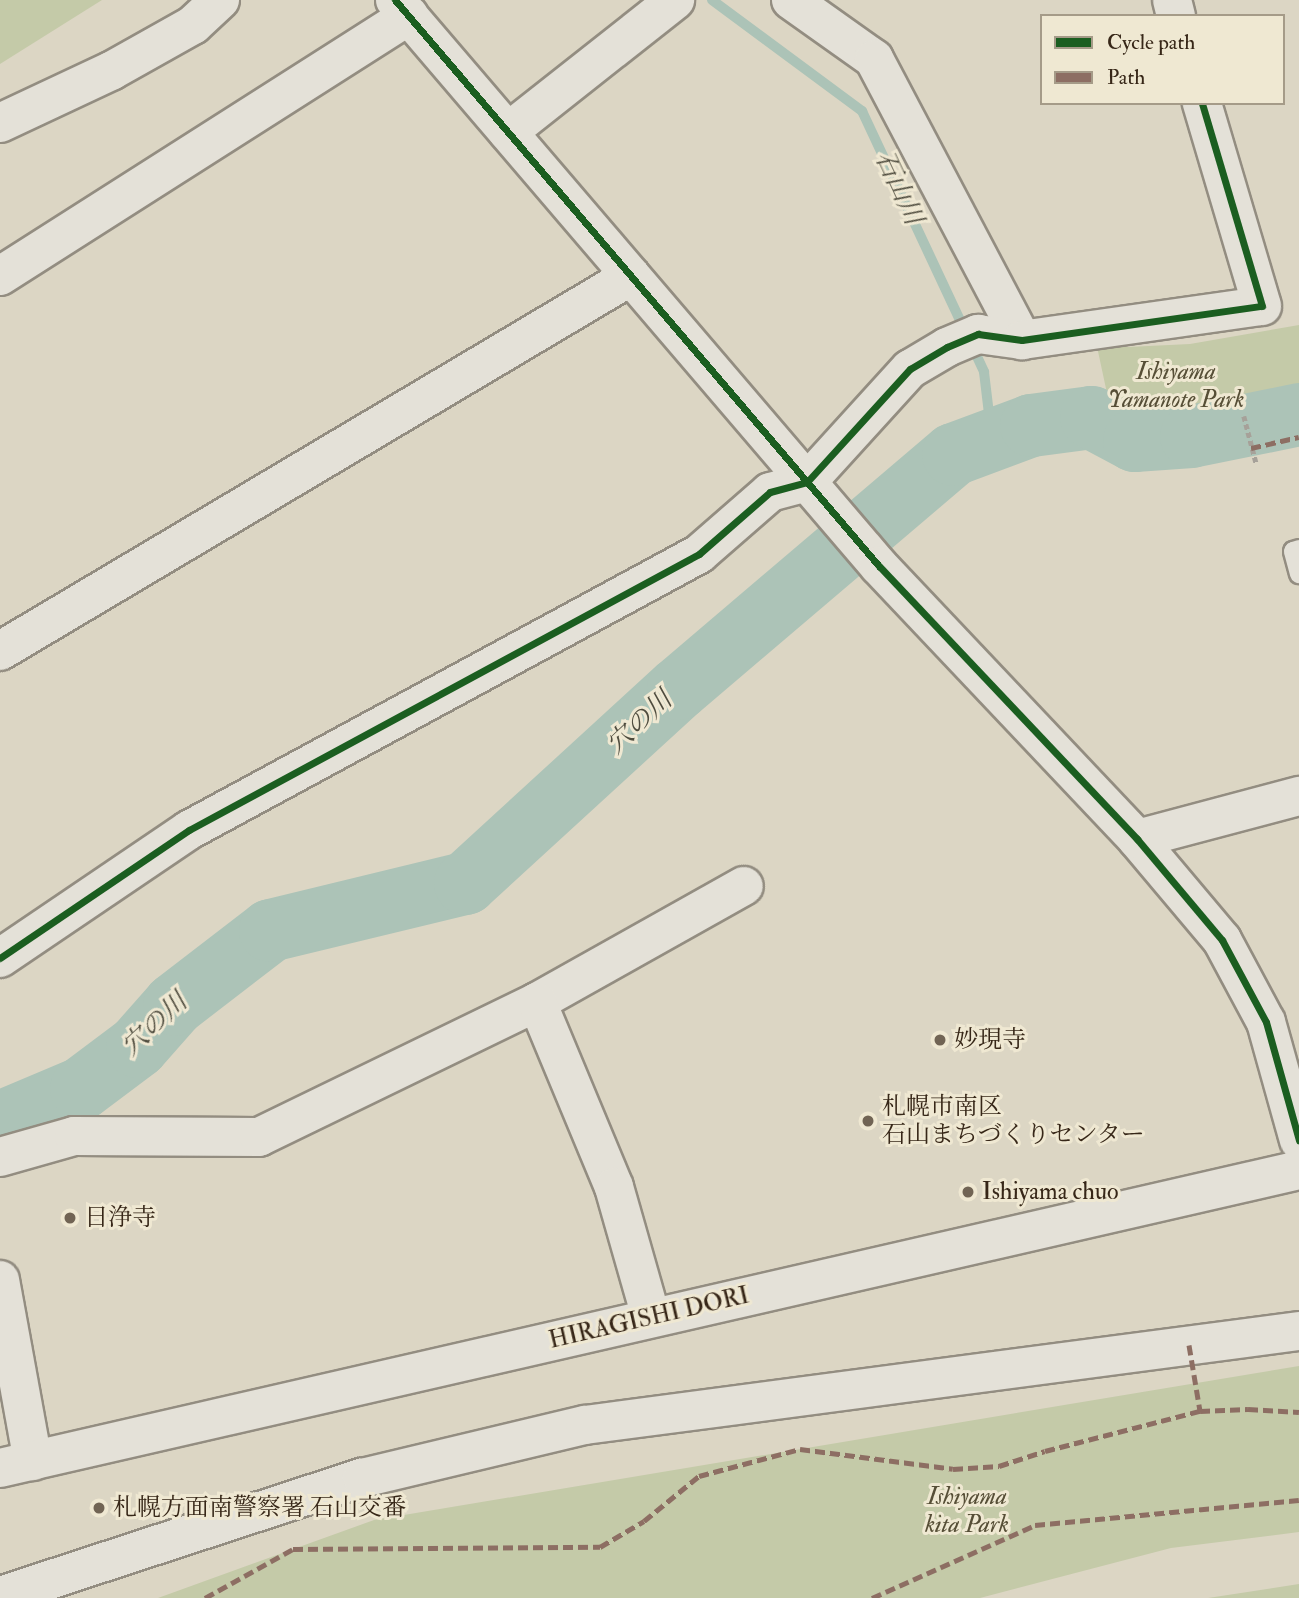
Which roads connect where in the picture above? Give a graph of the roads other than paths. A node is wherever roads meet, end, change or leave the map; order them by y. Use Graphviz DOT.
graph roads {
  1 [pos="220,0"];
  2 [pos="675,0"];
  3 [pos="791,0"];
  4 [pos="402,8"];
  5 [pos="1203,105"];
  6 [pos="0,123"];
  7 [pos="508,132"];
  8 [pos="0,276"];
  9 [pos="631,276"];
  10 [pos="1023,340"];
  11 [pos="815,491"];
  12 [pos="1299,549"];
  13 [pos="1299,573"];
  14 [pos="0,651"];
  15 [pos="1299,796"];
  16 [pos="1137,839"];
  17 [pos="744,886"];
  18 [pos="0,958"];
  19 [pos="537,1002"];
  20 [pos="1299,1140"];
  21 [pos="0,1157"];
  22 [pos="1299,1170"];
  23 [pos="0,1280"];
  24 [pos="651,1317"];
  25 [pos="1299,1331"];
  26 [pos="16,1465"];
  27 [pos="0,1596"];
  1 -- 6 [label="street"];
  2 -- 7 [label="street"];
  3 -- 10 [label="street"];
  4 -- 7 [label="street"];
  4 -- 8 [label="street"];
  5 -- 10 [label="street"];
  7 -- 9 [label="street"];
  9 -- 11 [label="street"];
  9 -- 14 [label="street"];
  10 -- 11 [label="street"];
  11 -- 16 [label="street"];
  11 -- 18 [label="street"];
  12 -- 13 [label="lane"];
  15 -- 16 [label="street"];
  16 -- 20 [label="street"];
  17 -- 19 [label="street"];
  19 -- 21 [label="street"];
  19 -- 24 [label="street"];
  22 -- 24 [label="street, HIRAGISHI DORI"];
  23 -- 26 [label="street"];
  24 -- 26 [label="street, HIRAGISHI DORI"];
  25 -- 27 [label="street"];
}
